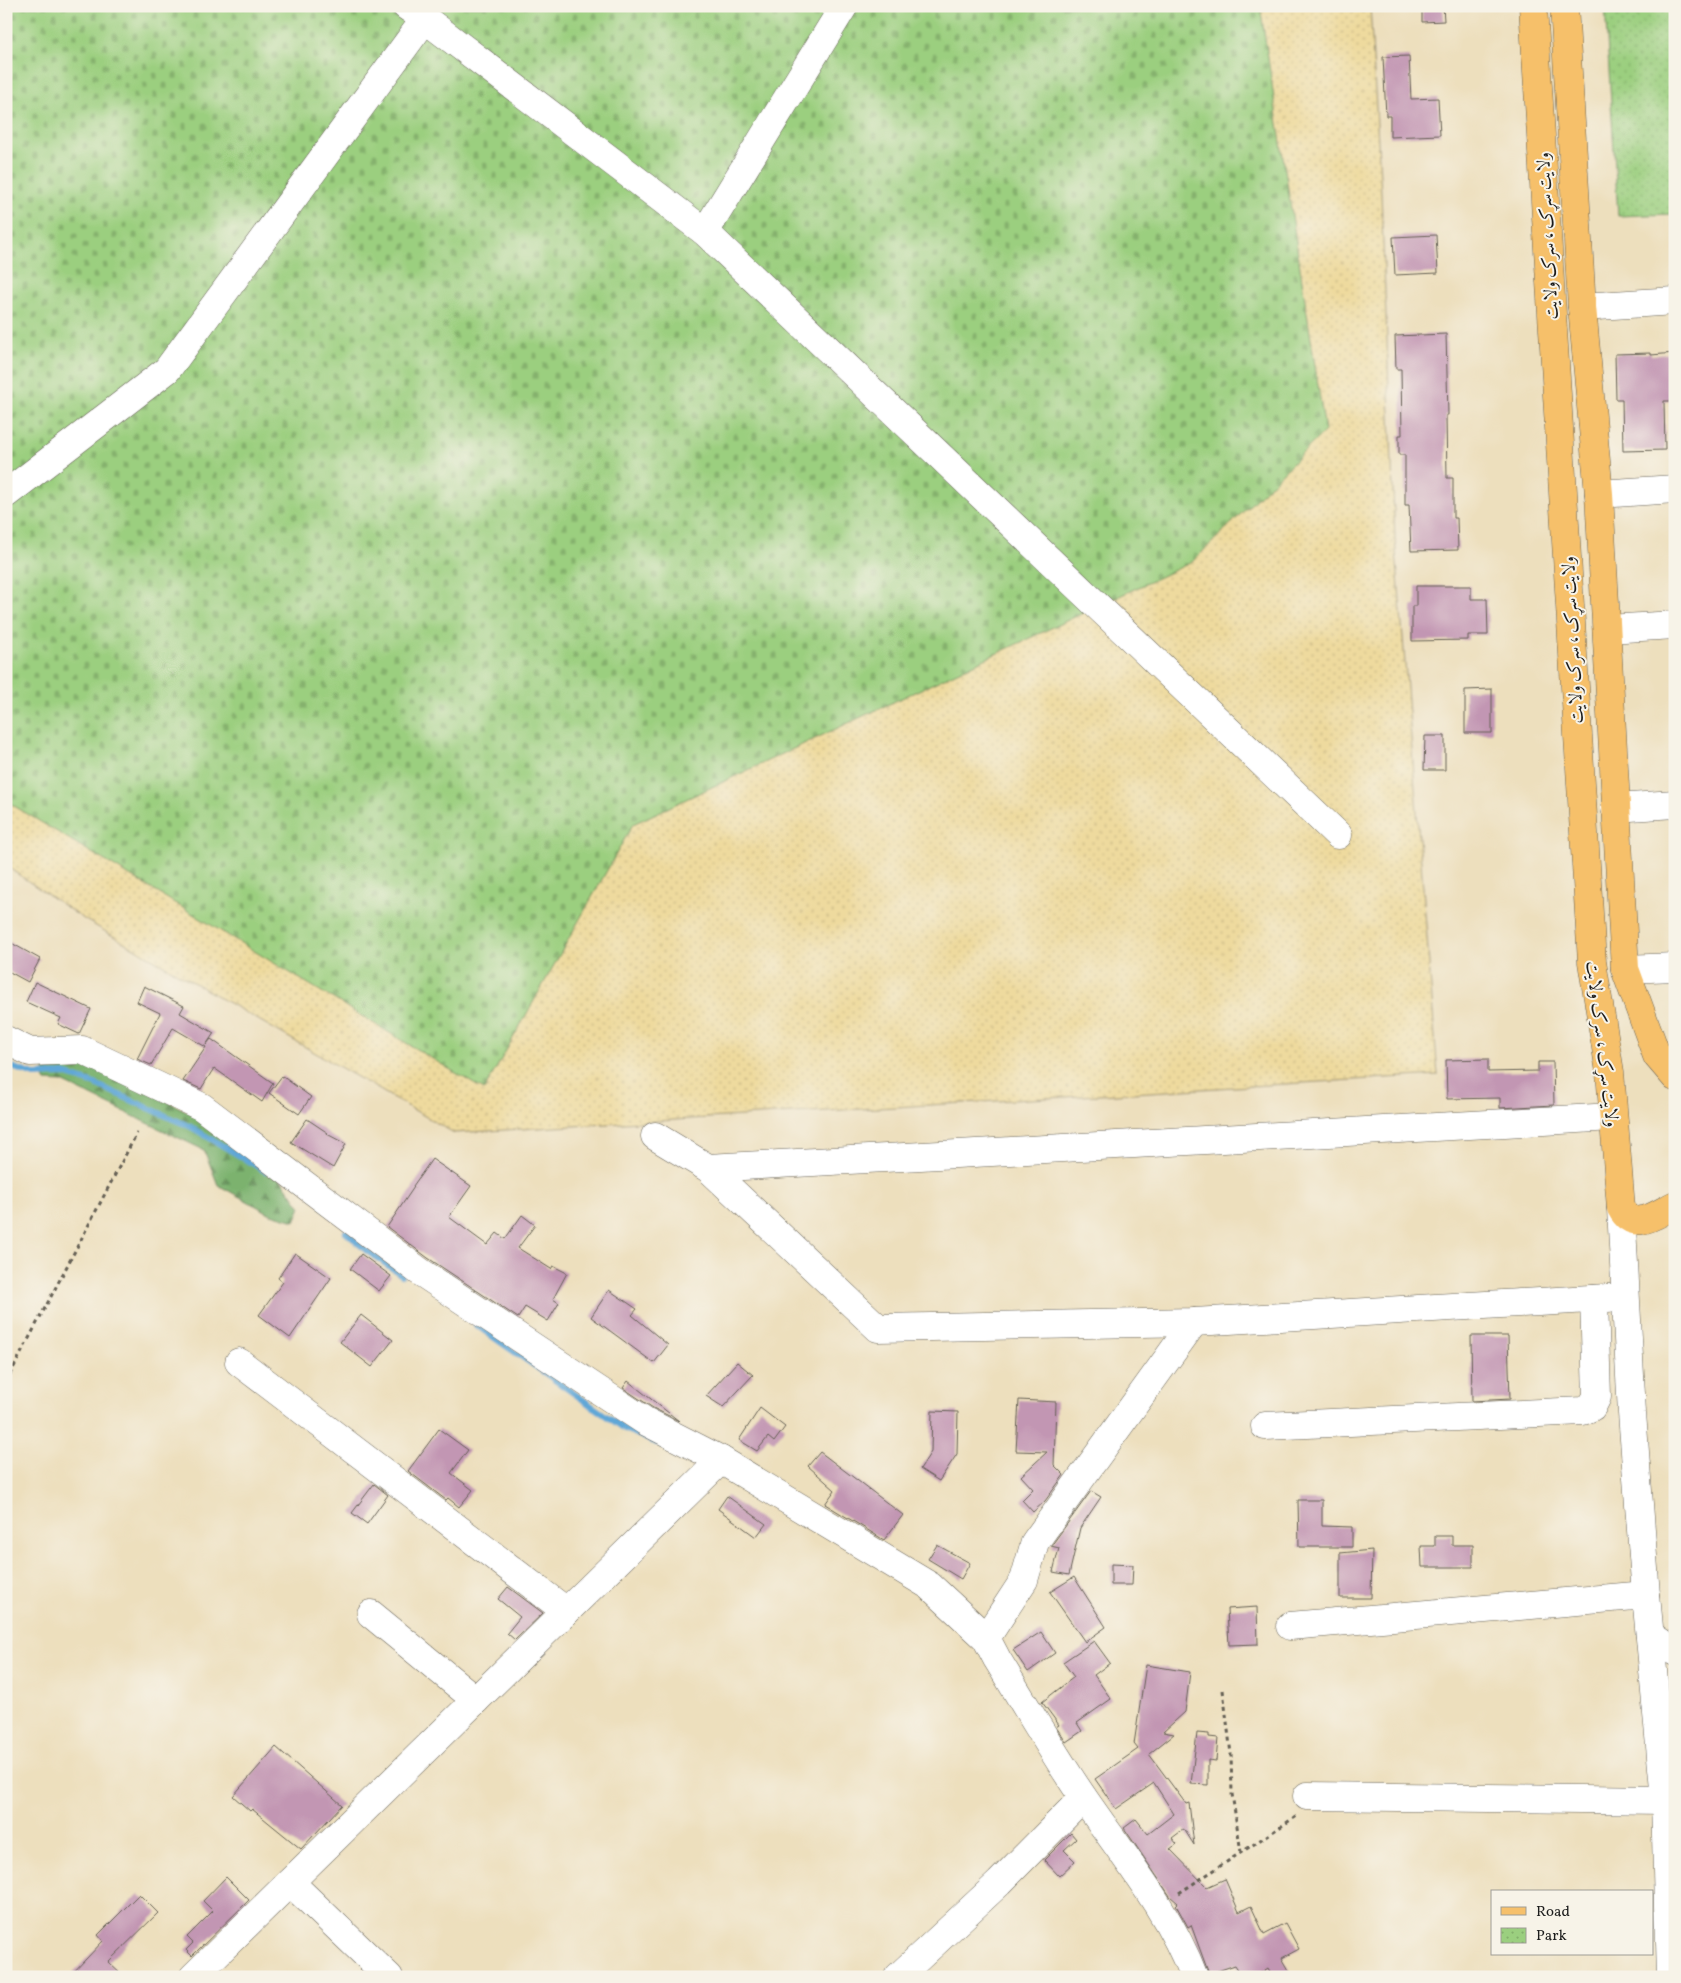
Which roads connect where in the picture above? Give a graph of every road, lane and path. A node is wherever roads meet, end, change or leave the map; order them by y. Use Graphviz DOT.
graph roads {
  1 [pos="844,6"];
  2 [pos="1533,6"];
  3 [pos="1564,6"];
  4 [pos="416,12"];
  5 [pos="704,232"];
  6 [pos="1675,301"];
  7 [pos="1582,306"];
  8 [pos="1675,490"];
  9 [pos="6,494"];
  10 [pos="1599,494"];
  11 [pos="1675,625"];
  12 [pos="1607,629"];
  13 [pos="1675,804"];
  14 [pos="1615,808"];
  15 [pos="1338,835"];
  16 [pos="1675,967"];
  17 [pos="1625,969"];
  18 [pos="6,1040"];
  19 [pos="1675,1077"];
  20 [pos="1613,1117"];
  21 [pos="137,1133"];
  22 [pos="655,1136"];
  23 [pos="708,1168"];
  24 [pos="1675,1205"];
  25 [pos="1620,1208"];
  26 [pos="1624,1297"];
  27 [pos="1594,1299"];
  28 [pos="1194,1322"];
  29 [pos="239,1362"];
  30 [pos="6,1382"];
  31 [pos="1265,1426"];
  32 [pos="721,1460"];
  33 [pos="1646,1595"];
  34 [pos="566,1610"];
  35 [pos="372,1614"];
  36 [pos="1290,1626"];
  37 [pos="1650,1635"];
  38 [pos="986,1638"];
  39 [pos="1675,1652"];
  40 [pos="1223,1690"];
  41 [pos="476,1700"];
  42 [pos="1307,1796"];
  43 [pos="1084,1798"];
  44 [pos="1665,1800"];
  45 [pos="1241,1852"];
  46 [pos="290,1882"];
  47 [pos="1159,1906"];
  48 [pos="1671,1922"];
  49 [pos="193,1977"];
  50 [pos="389,1977"];
  51 [pos="898,1977"];
  52 [pos="1194,1977"];
  53 [pos="1670,1977"];
  1 -- 5 [label="street"];
  2 -- 20 [label="main road, ولایت سړک ، سرک ولایت"];
  3 -- 7 [label="main road, ولایت سړک ، سرک ولایت"];
  4 -- 5 [label="street"];
  4 -- 9 [label="street"];
  5 -- 15 [label="street"];
  6 -- 7 [label="street"];
  7 -- 10 [label="main road, ولایت سړک ، سرک ولایت"];
  8 -- 10 [label="street"];
  10 -- 12 [label="main road, ولایت سړک ، سرک ولایت"];
  11 -- 12 [label="street"];
  12 -- 14 [label="main road, ولایت سړک ، سرک ولایت"];
  13 -- 14 [label="street"];
  14 -- 17 [label="main road, ولایت سړک ، سرک ولایت"];
  16 -- 17 [label="street"];
  17 -- 19 [label="main road, ولایت سړک ، سرک ولایت"];
  18 -- 32 [label="street"];
  20 -- 23 [label="street"];
  20 -- 25 [label="main road, ولایت سړک ، سرک ولایت"];
  21 -- 30 [label="path"];
  22 -- 23 [label="street"];
  23 -- 28 [label="street"];
  24 -- 25 [label="main road"];
  25 -- 26 [label="street"];
  26 -- 27 [label="street"];
  26 -- 33 [label="street"];
  27 -- 28 [label="street"];
  27 -- 31 [label="street"];
  28 -- 38 [label="street"];
  29 -- 34 [label="street"];
  32 -- 34 [label="street"];
  32 -- 38 [label="street"];
  33 -- 36 [label="street"];
  33 -- 37 [label="street"];
  34 -- 41 [label="street"];
  35 -- 41 [label="street"];
  37 -- 39 [label="street"];
  37 -- 44 [label="street"];
  38 -- 43 [label="street"];
  40 -- 45 [label="path"];
  41 -- 46 [label="street"];
  42 -- 44 [label="street"];
  42 -- 45 [label="path"];
  43 -- 47 [label="street"];
  43 -- 51 [label="street"];
  44 -- 48 [label="street"];
  45 -- 47 [label="path"];
  46 -- 49 [label="street"];
  46 -- 50 [label="street"];
  47 -- 52 [label="street"];
  48 -- 53 [label="street"];
}
